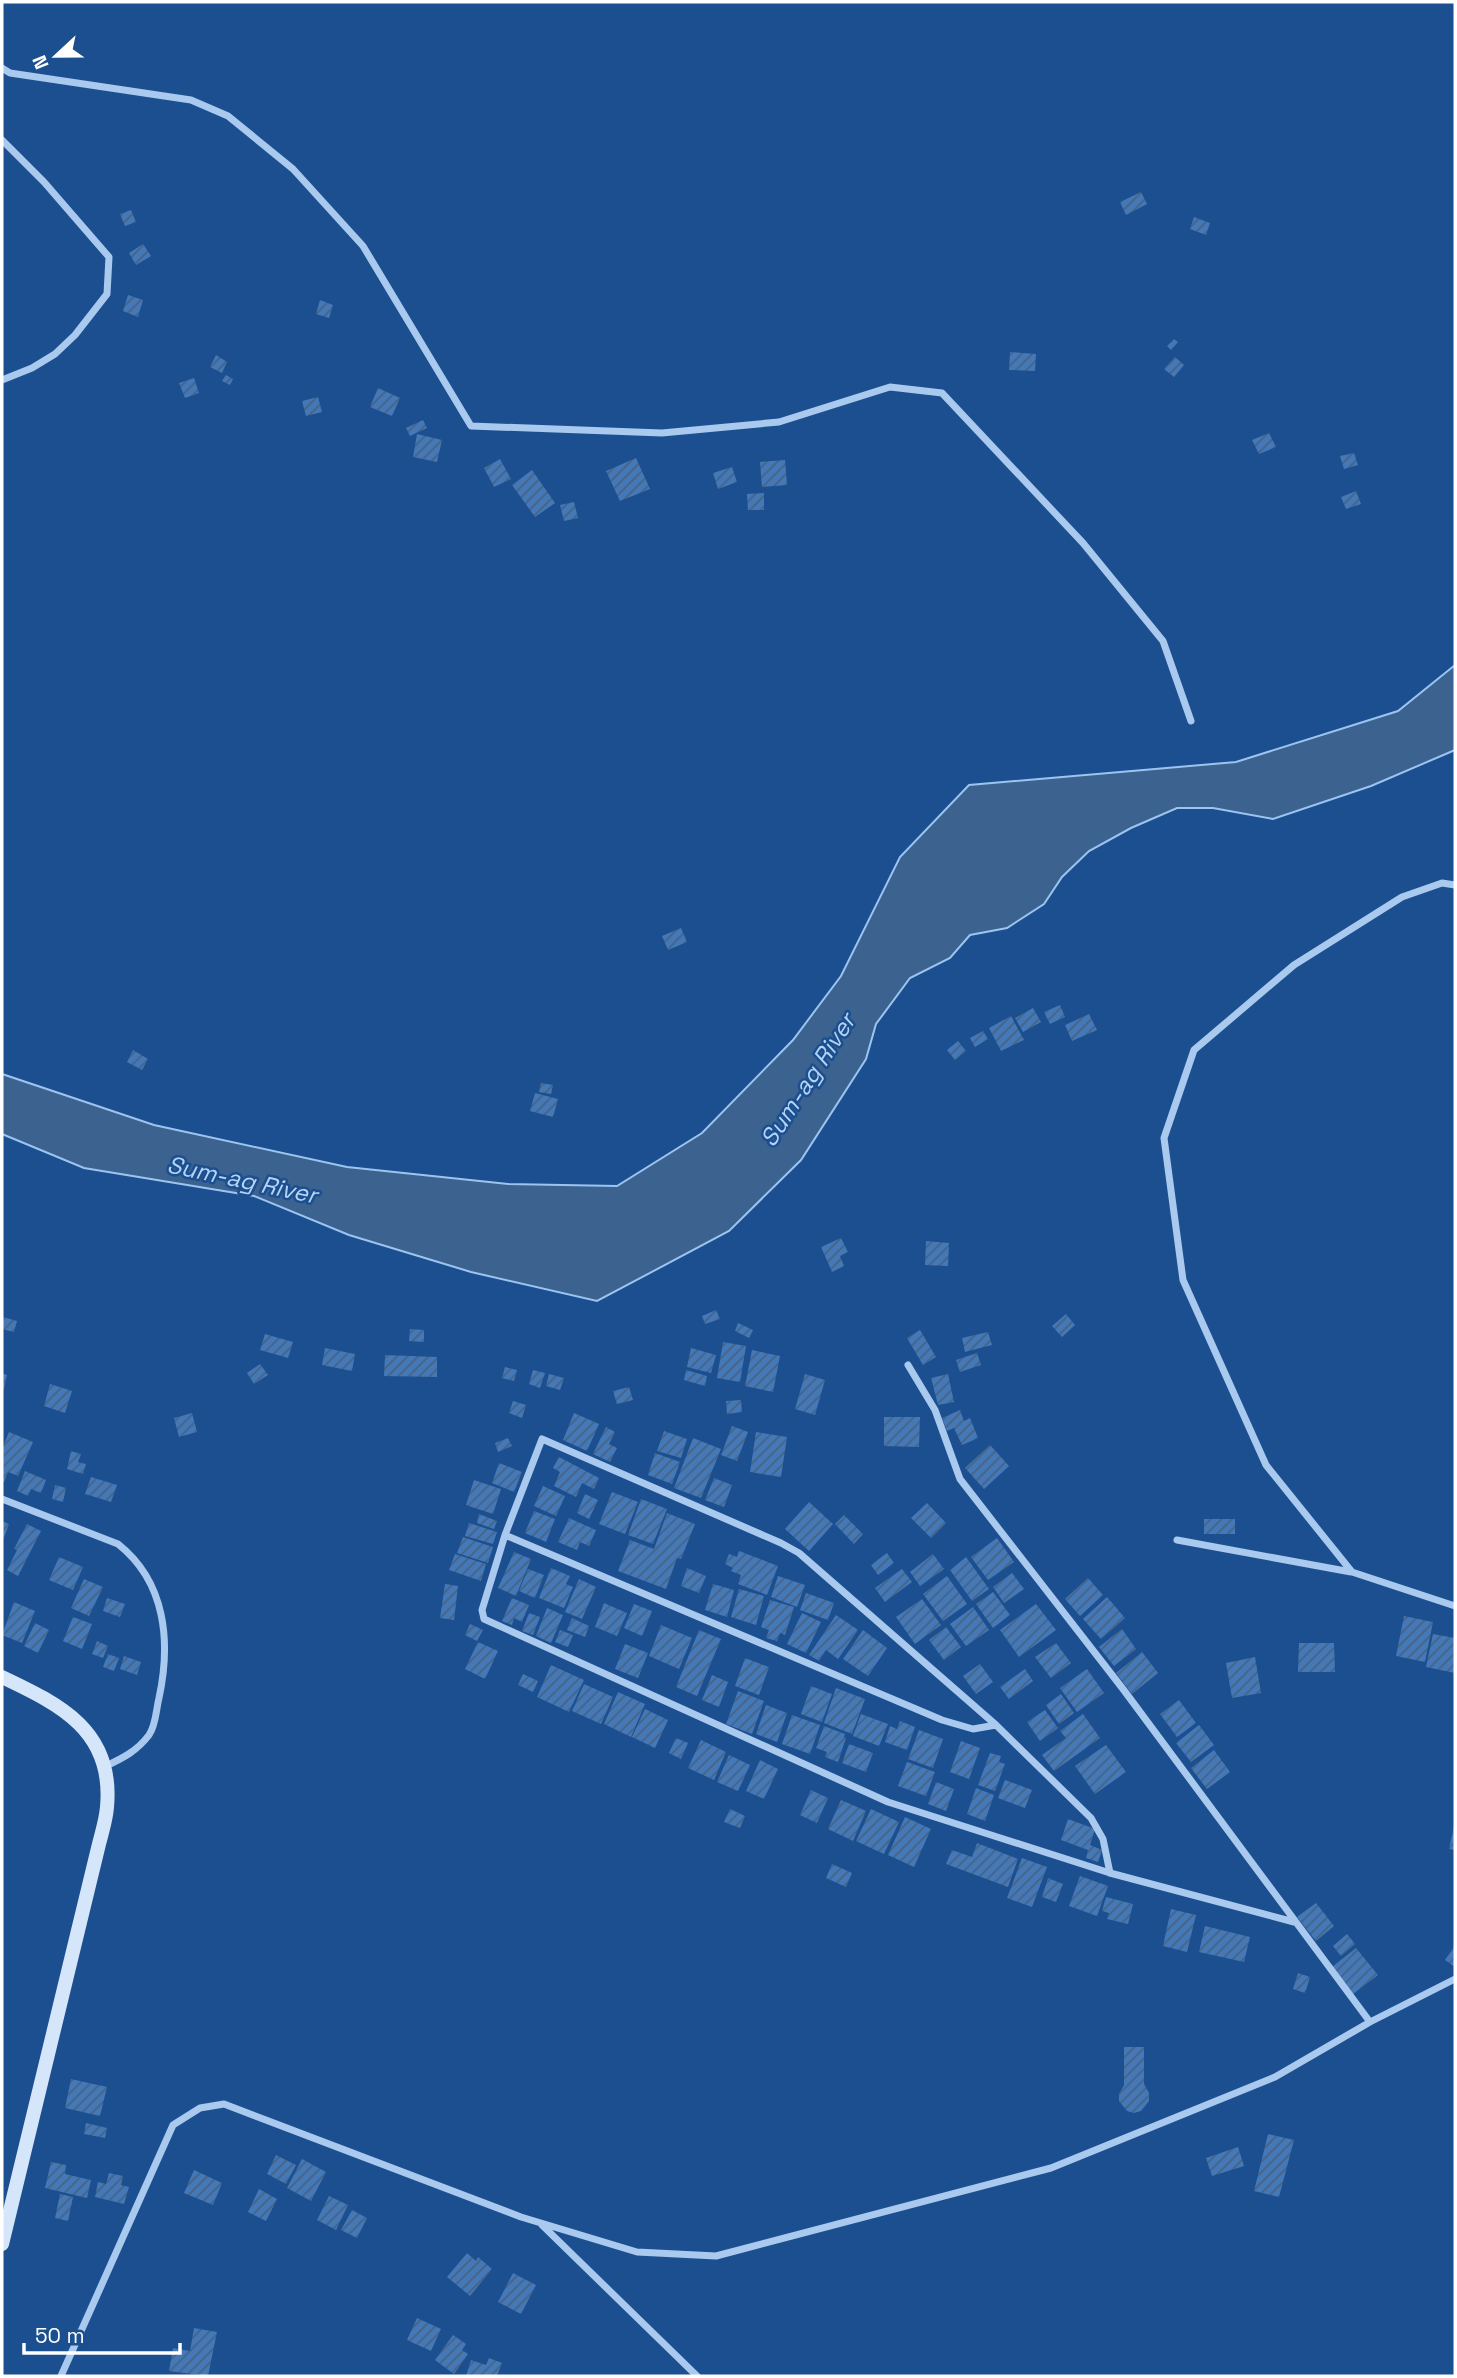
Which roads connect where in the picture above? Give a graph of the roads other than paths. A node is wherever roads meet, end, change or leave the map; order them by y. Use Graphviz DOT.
graph roads {
  1 [pos="2,68"];
  2 [pos="2,140"];
  3 [pos="2,380"];
  4 [pos="1191,721"];
  5 [pos="1455,885"];
  6 [pos="908,1365"];
  7 [pos="2,1499"];
  8 [pos="505,1535"];
  9 [pos="1177,1540"];
  10 [pos="1352,1572"];
  11 [pos="1455,1606"];
  12 [pos="2,1676"];
  13 [pos="996,1726"];
  14 [pos="106,1766"];
  15 [pos="1110,1873"];
  16 [pos="1294,1922"];
  17 [pos="1455,1979"];
  18 [pos="1370,2022"];
  19 [pos="539,2222"];
  20 [pos="2,2244"];
  21 [pos="61,2376"];
  22 [pos="697,2376"];
  1 -- 4 [label="street"];
  2 -- 3 [label="street"];
  5 -- 10 [label="street"];
  6 -- 16 [label="street"];
  7 -- 14 [label="street"];
  8 -- 13 [label="street"];
  8 -- 13 [label="street"];
  8 -- 15 [label="street"];
  9 -- 10 [label="street"];
  10 -- 11 [label="street"];
  12 -- 14 [label="main road"];
  13 -- 15 [label="street"];
  14 -- 20 [label="main road"];
  15 -- 16 [label="street"];
  16 -- 18 [label="street"];
  17 -- 18 [label="street"];
  18 -- 19 [label="street"];
  19 -- 21 [label="street"];
  19 -- 22 [label="street"];
}
